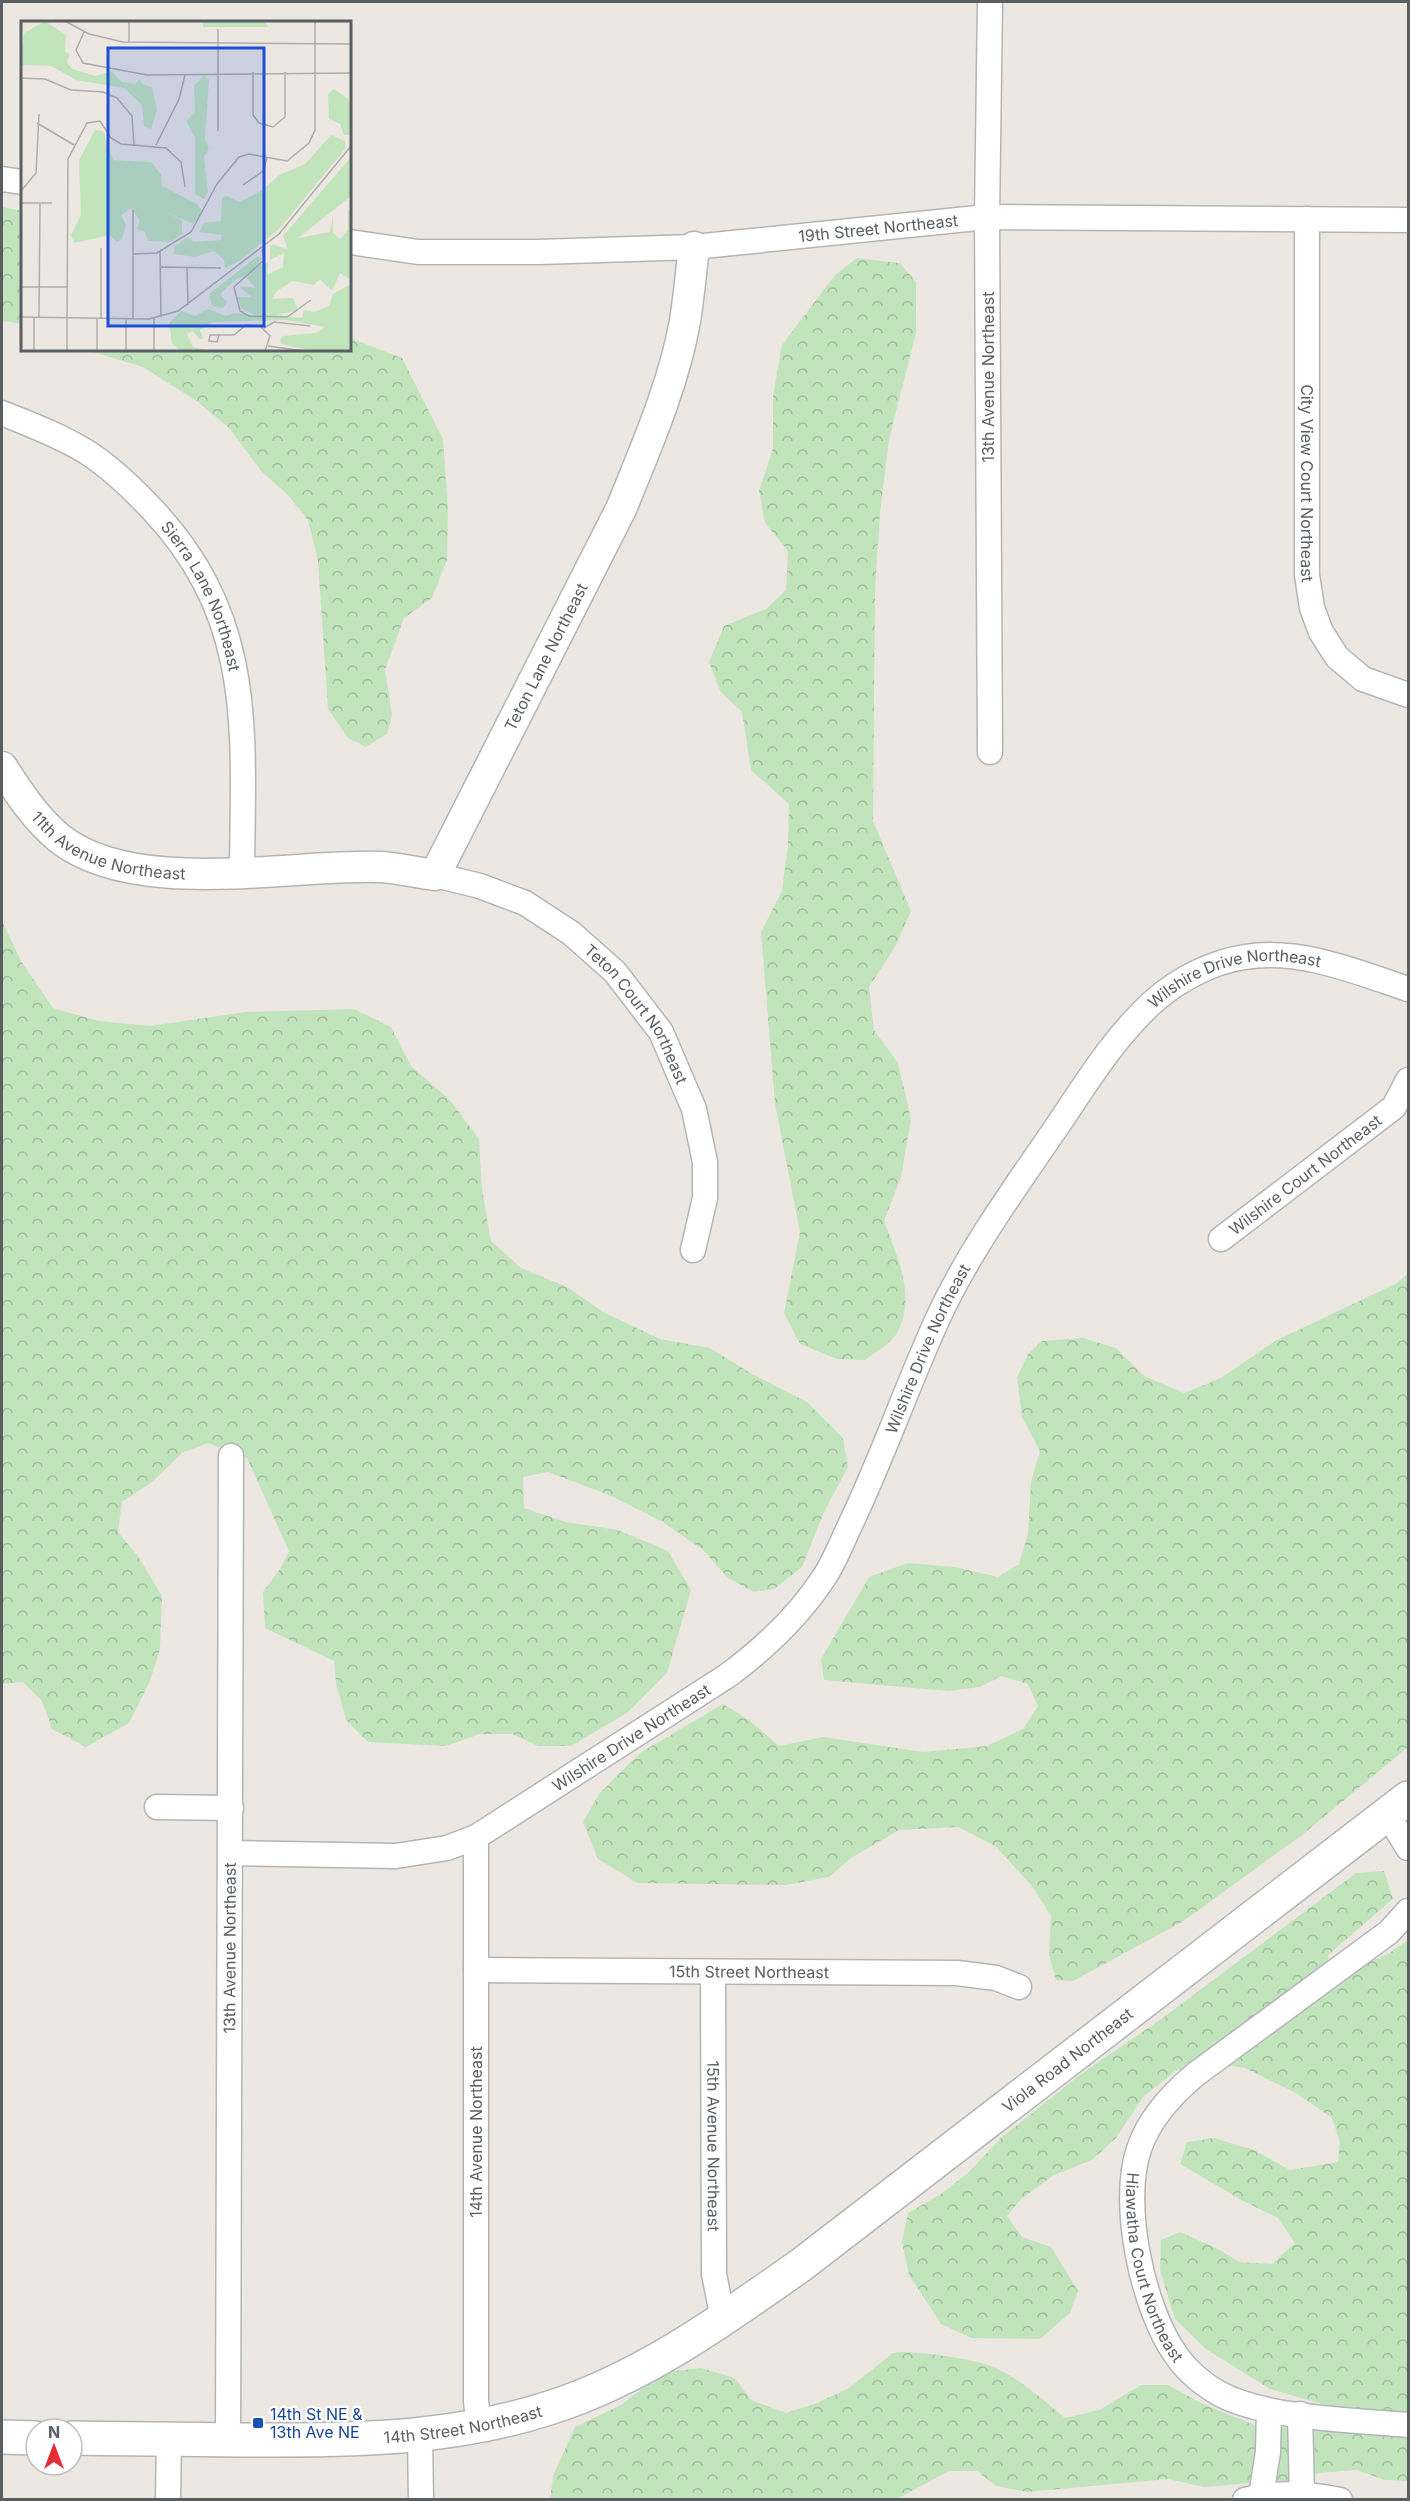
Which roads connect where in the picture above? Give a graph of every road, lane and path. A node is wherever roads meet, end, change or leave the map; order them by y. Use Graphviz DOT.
graph roads {
  1 [pos="990,2"];
  2 [pos="2,179"];
  3 [pos="21,182"];
  4 [pos="987,217"];
  5 [pos="1307,219"];
  6 [pos="1408,220"];
  7 [pos="351,242"];
  8 [pos="694,247"];
  9 [pos="2,413"];
  10 [pos="1408,695"];
  11 [pos="990,752"];
  12 [pos="2,768"];
  13 [pos="242,872"];
  14 [pos="435,875"];
  15 [pos="1408,989"];
  16 [pos="1408,1080"];
  17 [pos="1221,1239"];
  18 [pos="693,1250"];
  19 [pos="231,1456"];
  20 [pos="157,1807"];
  21 [pos="1398,1807"];
  22 [pos="231,1808"];
  23 [pos="476,1837"];
  24 [pos="1408,1848"];
  25 [pos="231,1853"];
  26 [pos="1408,1911"];
  27 [pos="476,1970"];
  28 [pos="713,1972"];
  29 [pos="1019,1987"];
  30 [pos="723,2319"];
  31 [pos="1269,2411"];
  32 [pos="1300,2414"];
  33 [pos="1408,2425"];
  34 [pos="479,2427"];
  35 [pos="420,2435"];
  36 [pos="2,2437"];
  37 [pos="24,2438"];
  38 [pos="84,2438"];
  39 [pos="169,2440"];
  40 [pos="228,2440"];
  41 [pos="1302,2495"];
  42 [pos="1253,2498"];
  43 [pos="168,2499"];
  44 [pos="421,2499"];
  45 [pos="1340,2499"];
  1 -- 4 [label="street, 13th Avenue Northeast"];
  2 -- 3 [label="street"];
  4 -- 5 [label="street, 19th Street Northeast"];
  4 -- 8 [label="street, 19th Street Northeast"];
  4 -- 11 [label="street, 13th Avenue Northeast"];
  5 -- 6 [label="street, 19th Street Northeast"];
  5 -- 10 [label="street, City View Court Northeast"];
  7 -- 8 [label="street, 19th Street Northeast"];
  8 -- 14 [label="street, Teton Lane Northeast"];
  9 -- 13 [label="street, Sierra Lane Northeast"];
  12 -- 13 [label="street, 11th Avenue Northeast"];
  13 -- 14 [label="street"];
  14 -- 18 [label="street, Teton Court Northeast"];
  15 -- 23 [label="street, Wilshire Drive Northeast"];
  16 -- 17 [label="street, Wilshire Court Northeast"];
  19 -- 22 [label="street, 13th Avenue Northeast"];
  20 -- 22 [label="street"];
  21 -- 24 [label="street"];
  21 -- 30 [label="main road, Viola Road Northeast"];
  22 -- 25 [label="street, 13th Avenue Northeast"];
  23 -- 25 [label="street"];
  23 -- 27 [label="street, 14th Avenue Northeast"];
  25 -- 40 [label="street, 13th Avenue Northeast"];
  26 -- 31 [label="street, Hiawatha Court Northeast"];
  27 -- 28 [label="street, 15th Street Northeast"];
  27 -- 34 [label="street, 14th Avenue Northeast"];
  28 -- 29 [label="street, 15th Street Northeast"];
  28 -- 30 [label="street, 15th Avenue Northeast"];
  30 -- 34 [label="main road, 14th Street Northeast"];
  31 -- 32 [label="street, Hiawatha Court Northeast"];
  31 -- 42 [label="street"];
  32 -- 33 [label="street, Hiawatha Court Northeast"];
  32 -- 41 [label="street"];
  34 -- 35 [label="main road, 14th Street Northeast"];
  35 -- 40 [label="main road, 14th Street Northeast"];
  35 -- 44 [label="street"];
  36 -- 37 [label="main road"];
  38 -- 39 [label="main road, 14th Street Northeast"];
  39 -- 40 [label="main road, 14th Street Northeast"];
  39 -- 43 [label="street"];
  41 -- 42 [label="street"];
  41 -- 45 [label="street"];
}
